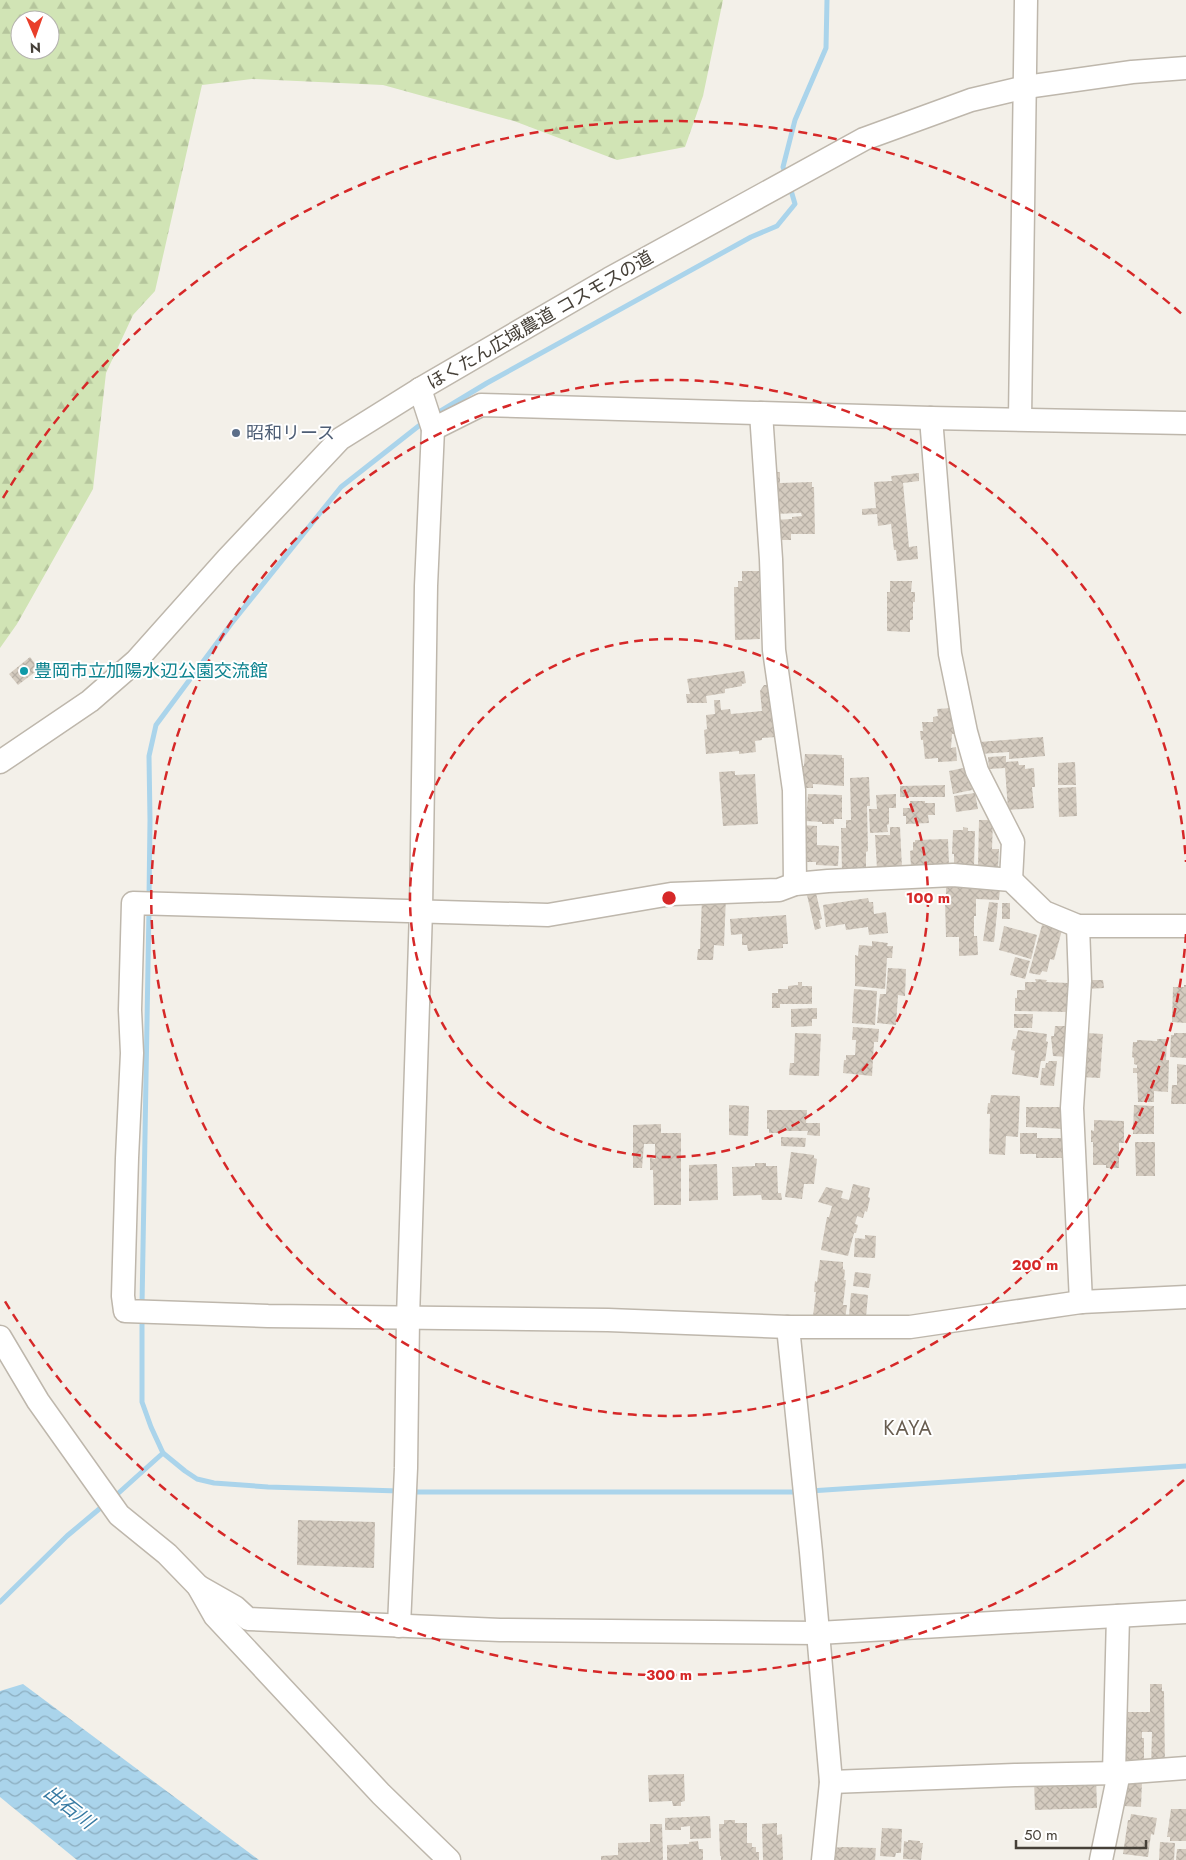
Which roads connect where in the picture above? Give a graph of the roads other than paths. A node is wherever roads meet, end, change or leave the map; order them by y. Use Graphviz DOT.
graph roads {
  1 [pos="1026,0"];
  2 [pos="1186,68"];
  3 [pos="1026,87"];
  4 [pos="420,389"];
  5 [pos="761,413"];
  6 [pos="931,418"];
  7 [pos="1020,418"];
  8 [pos="1186,423"];
  9 [pos="433,429"];
  10 [pos="0,762"];
  11 [pos="1011,880"];
  12 [pos="795,884"];
  13 [pos="421,910"];
  14 [pos="1078,926"];
  15 [pos="1186,926"];
  16 [pos="1186,1297"];
  17 [pos="1081,1302"];
  18 [pos="408,1318"];
  19 [pos="788,1327"];
  20 [pos="0,1337"];
  21 [pos="198,1586"];
  22 [pos="1186,1612"];
  23 [pos="1118,1616"];
  24 [pos="400,1626"];
  25 [pos="818,1633"];
  26 [pos="1186,1768"];
  27 [pos="1117,1773"];
  28 [pos="831,1782"];
  29 [pos="449,1860"];
  30 [pos="823,1860"];
  31 [pos="1101,1860"];
  1 -- 3 [label="street"];
  2 -- 3 [label="street, ほくたん広域農道 コスモスの道"];
  3 -- 4 [label="street, ほくたん広域農道 コスモスの道"];
  3 -- 7 [label="street"];
  4 -- 9 [label="street"];
  4 -- 10 [label="street, ほくたん広域農道 コスモスの道"];
  5 -- 6 [label="street"];
  5 -- 9 [label="street"];
  5 -- 12 [label="street"];
  6 -- 7 [label="street"];
  6 -- 11 [label="street"];
  7 -- 8 [label="street"];
  9 -- 13 [label="street"];
  11 -- 12 [label="street"];
  11 -- 14 [label="street"];
  12 -- 13 [label="street"];
  13 -- 18 [label="street"];
  13 -- 18 [label="street"];
  14 -- 15 [label="street"];
  14 -- 17 [label="street"];
  16 -- 17 [label="street"];
  17 -- 19 [label="street"];
  18 -- 19 [label="street"];
  18 -- 24 [label="street"];
  19 -- 25 [label="street"];
  20 -- 21 [label="street"];
  21 -- 24 [label="street"];
  21 -- 29 [label="street"];
  22 -- 23 [label="street"];
  23 -- 25 [label="street"];
  23 -- 27 [label="street"];
  24 -- 25 [label="street"];
  25 -- 28 [label="street"];
  26 -- 27 [label="street"];
  27 -- 28 [label="street"];
  27 -- 31 [label="street"];
  28 -- 30 [label="street"];
}
